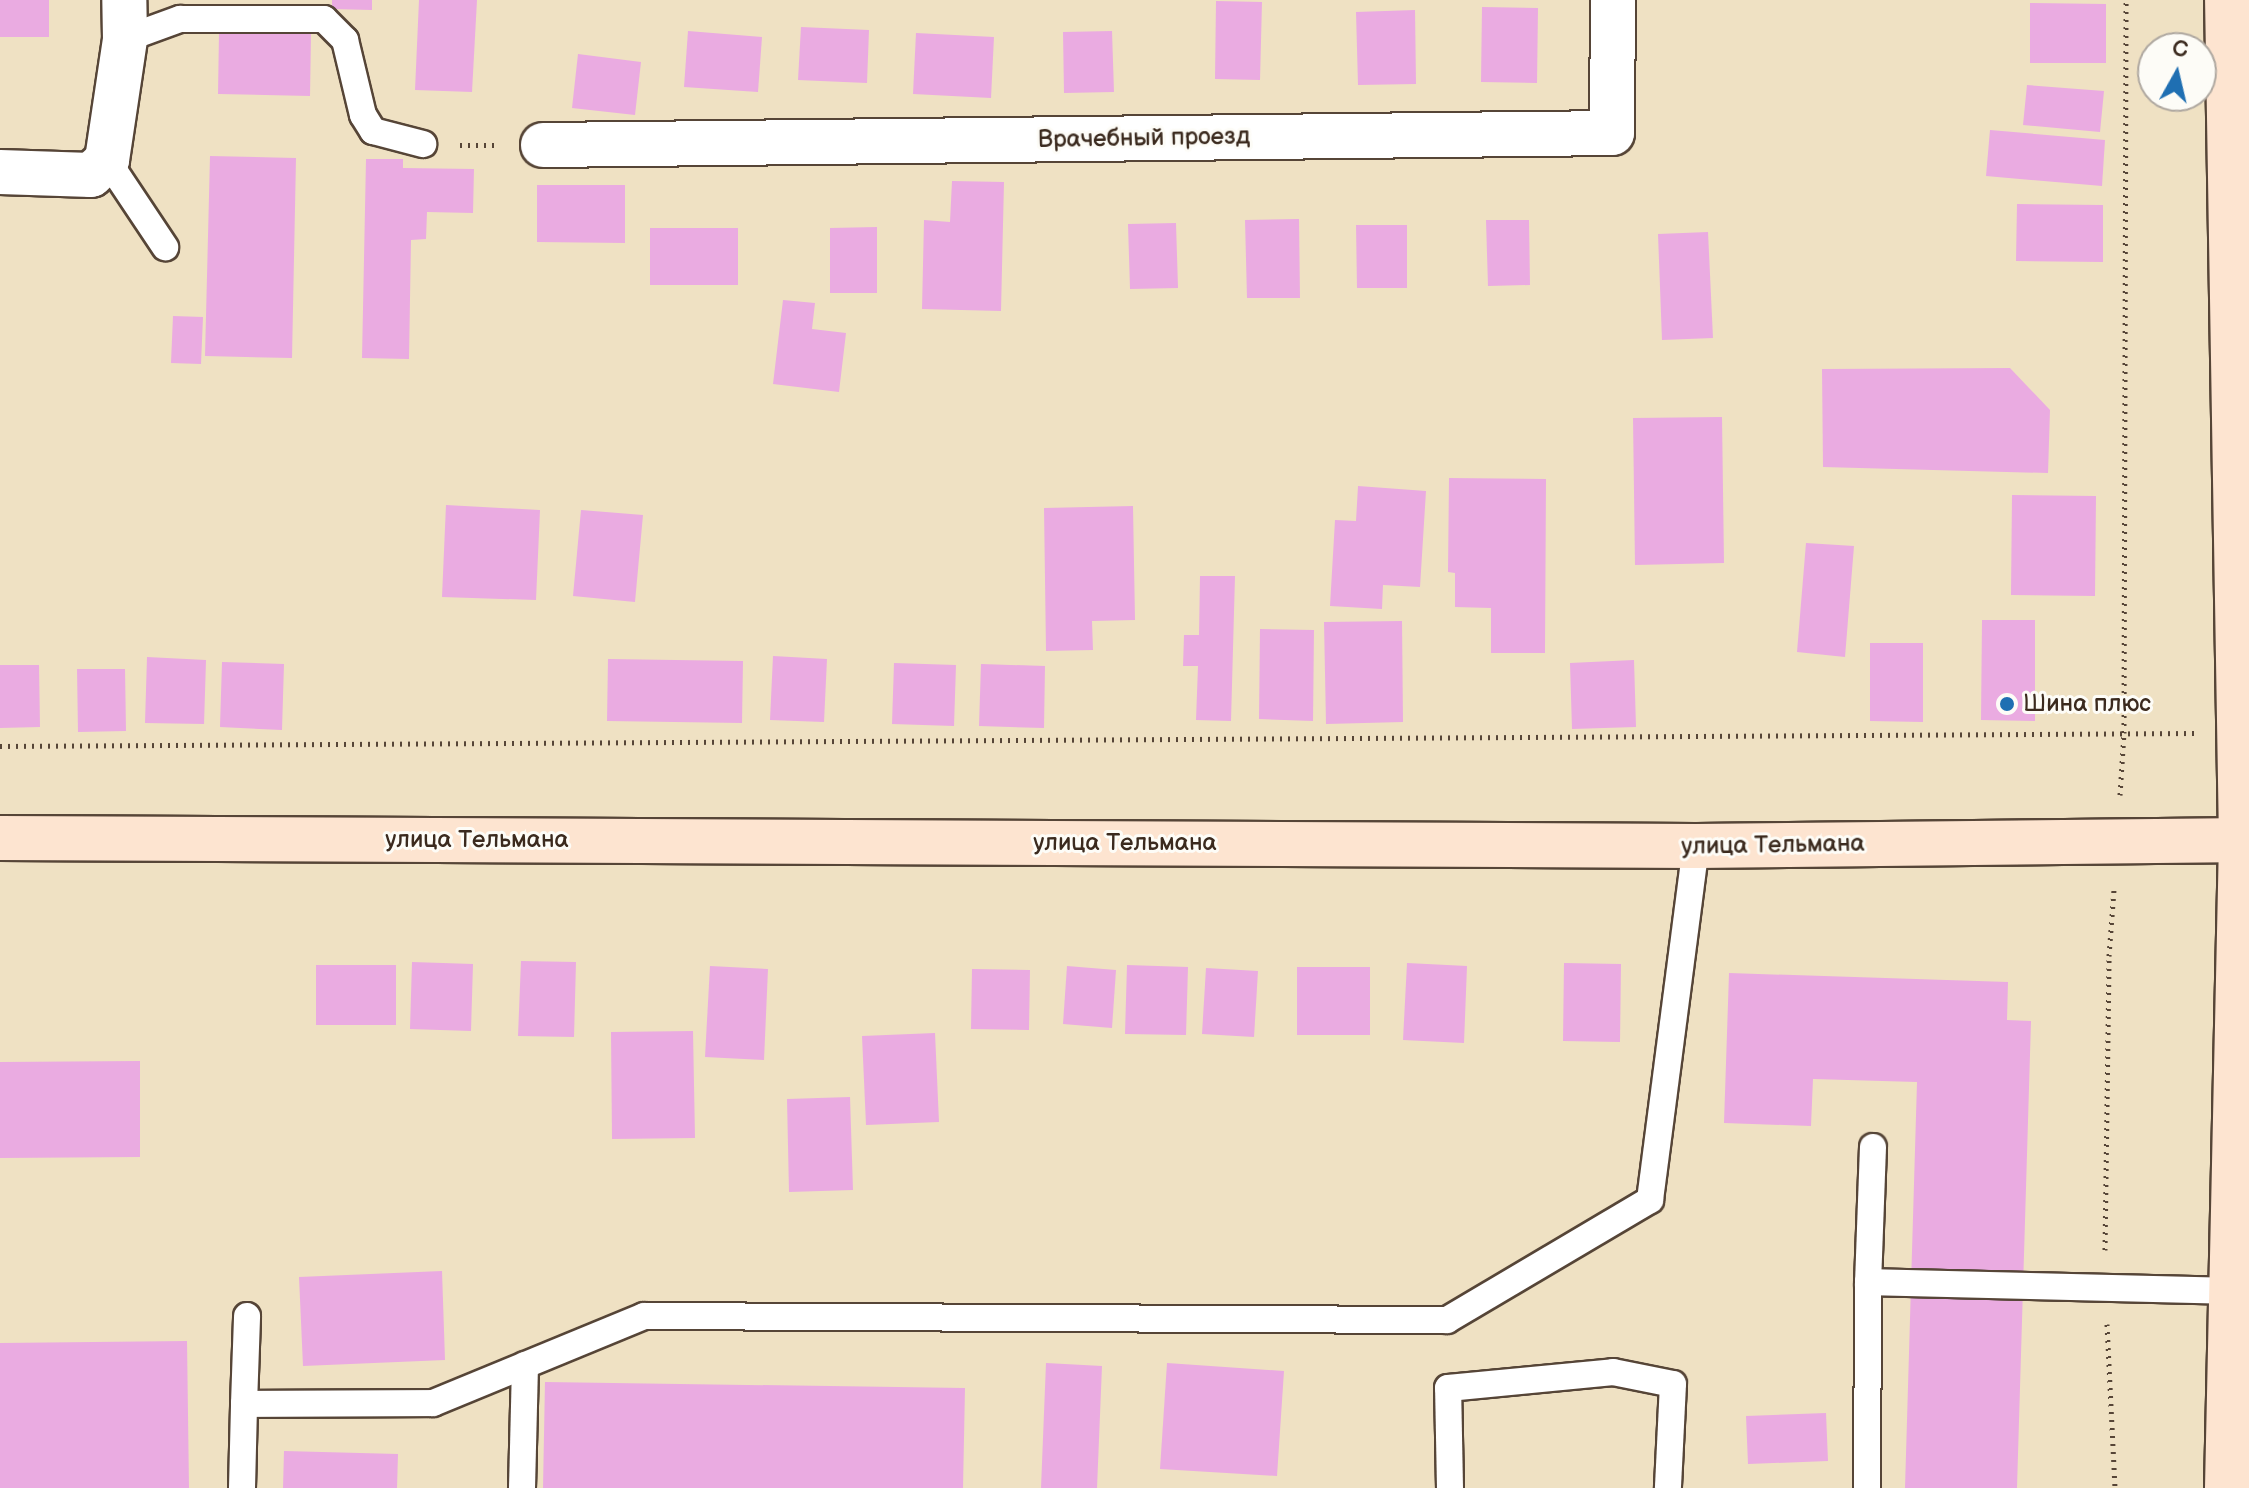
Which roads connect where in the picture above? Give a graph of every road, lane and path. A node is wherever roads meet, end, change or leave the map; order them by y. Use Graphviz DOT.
graph roads {
  1 [pos="1613,0"];
  2 [pos="2126,0"];
  3 [pos="2227,0"];
  4 [pos="124,20"];
  5 [pos="423,144"];
  6 [pos="543,145"];
  7 [pos="107,160"];
  8 [pos="0,172"];
  9 [pos="165,247"];
  10 [pos="2124,733"];
  11 [pos="2240,734"];
  12 [pos="0,746"];
  13 [pos="0,838"];
  14 [pos="2245,840"];
  15 [pos="2117,841"];
  16 [pos="1696,846"];
  17 [pos="1873,1147"];
  18 [pos="1868,1282"];
  19 [pos="2105,1288"];
  20 [pos="2233,1291"];
  21 [pos="247,1316"];
  22 [pos="525,1365"];
  23 [pos="244,1404"];
  24 [pos="242,1488"];
  25 [pos="522,1488"];
  26 [pos="1450,1488"];
  27 [pos="1668,1488"];
  28 [pos="1867,1488"];
  29 [pos="2115,1488"];
  30 [pos="2227,1488"];
  1 -- 6 [label="street, Врачебный проезд"];
  2 -- 10 [label="path"];
  3 -- 11 [label="street"];
  4 -- 5 [label="lane"];
  4 -- 7 [label="street"];
  5 -- 6 [label="path"];
  7 -- 8 [label="street"];
  7 -- 9 [label="lane"];
  10 -- 11 [label="path"];
  10 -- 12 [label="path"];
  10 -- 15 [label="path"];
  11 -- 14 [label="street"];
  13 -- 16 [label="street, улица Тельмана"];
  14 -- 15 [label="street, улица Тельмана"];
  14 -- 20 [label="street"];
  15 -- 16 [label="street, улица Тельмана"];
  15 -- 19 [label="path"];
  16 -- 22 [label="lane"];
  17 -- 18 [label="lane"];
  18 -- 19 [label="lane"];
  18 -- 28 [label="lane"];
  19 -- 20 [label="lane"];
  19 -- 29 [label="path"];
  20 -- 30 [label="street"];
  21 -- 23 [label="lane"];
  22 -- 23 [label="lane"];
  22 -- 25 [label="lane"];
  23 -- 24 [label="lane"];
  26 -- 27 [label="lane"];
}
